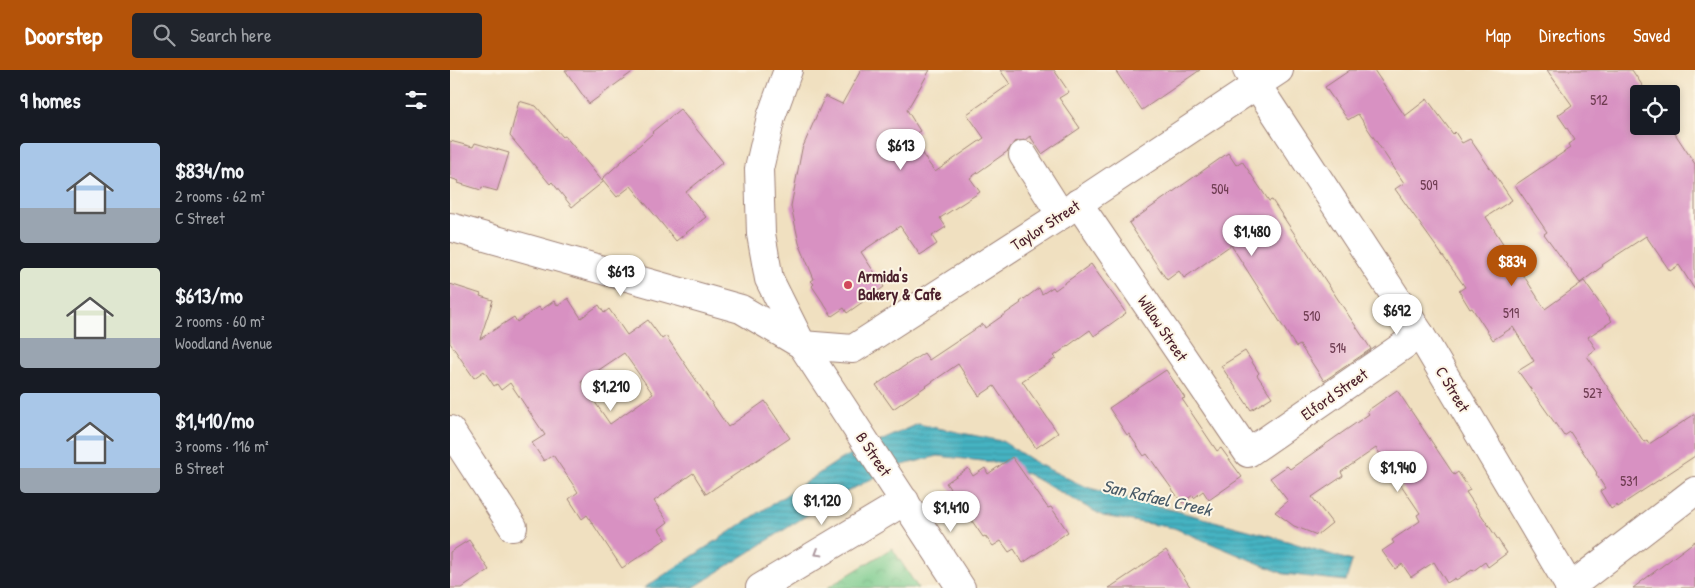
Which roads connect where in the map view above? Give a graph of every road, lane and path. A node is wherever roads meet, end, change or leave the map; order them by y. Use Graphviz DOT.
graph roads {
  1 [pos="788,70"];
  2 [pos="1261,75"];
  3 [pos="1023,154"];
  4 [pos="1069,209"];
  5 [pos="450,227"];
  6 [pos="1420,334"];
  7 [pos="802,345"];
  8 [pos="450,430"];
  9 [pos="1248,453"];
  10 [pos="1695,491"];
  11 [pos="905,501"];
  12 [pos="513,527"];
  13 [pos="760,588"];
  14 [pos="961,588"];
  15 [pos="1569,588"];
  1 -- 7 [label="street, B Street"];
  2 -- 4 [label="street, Taylor Street"];
  2 -- 6 [label="street, C Street"];
  3 -- 4 [label="street, Willow Street"];
  4 -- 7 [label="street, Taylor Street"];
  4 -- 9 [label="street, Willow Street"];
  5 -- 7 [label="street"];
  6 -- 9 [label="street, Elford Street"];
  6 -- 15 [label="street, C Street"];
  7 -- 11 [label="street, B Street"];
  8 -- 12 [label="street"];
  10 -- 15 [label="street"];
  11 -- 13 [label="street, one-way"];
  11 -- 14 [label="street, B Street"];
}
